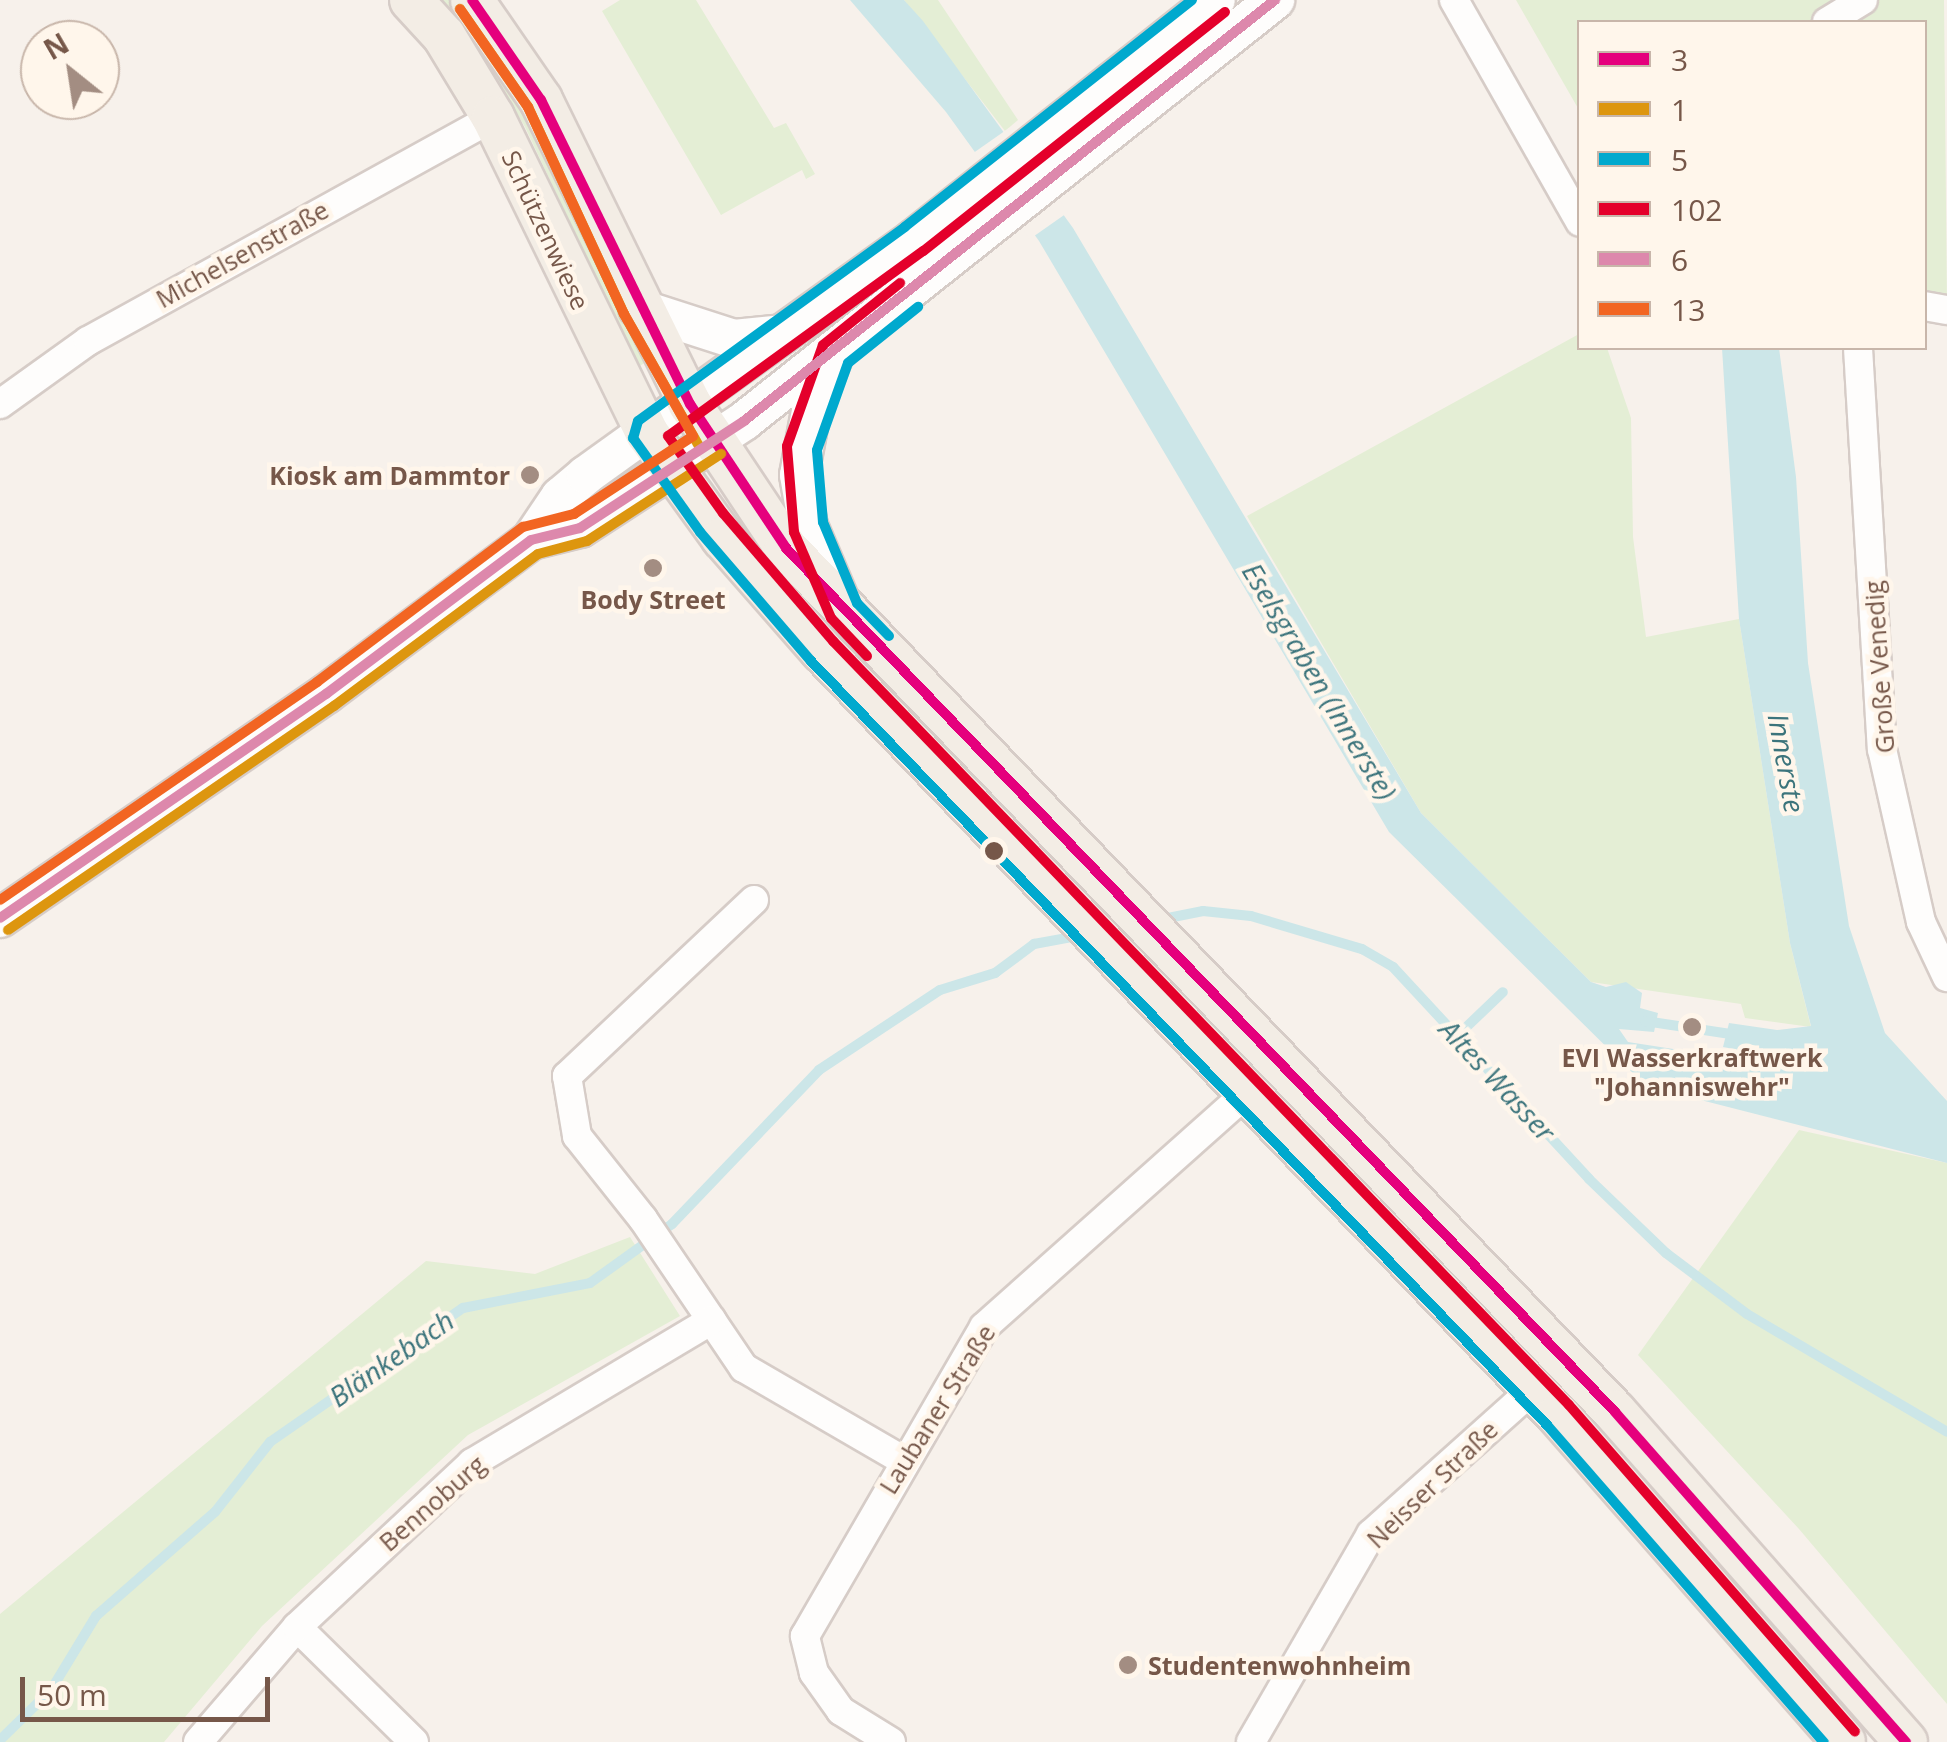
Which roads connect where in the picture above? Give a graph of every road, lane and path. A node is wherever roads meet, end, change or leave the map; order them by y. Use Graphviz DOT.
graph roads {
  1 [pos="411,0"];
  2 [pos="472,0"];
  3 [pos="1216,0"];
  4 [pos="1275,0"];
  5 [pos="1454,0"];
  6 [pos="1863,0"];
  7 [pos="1831,20"];
  8 [pos="493,117"];
  9 [pos="1577,217"];
  10 [pos="638,308"];
  11 [pos="790,332"];
  12 [pos="1858,350"];
  13 [pos="835,354"];
  14 [pos="0,404"];
  15 [pos="690,404"];
  16 [pos="713,440"];
  17 [pos="659,450"];
  18 [pos="844,611"];
  19 [pos="754,900"];
  20 [pos="0,918"];
  21 [pos="1947,977"];
  22 [pos="1248,1091"];
  23 [pos="712,1320"];
  24 [pos="1534,1389"];
  25 [pos="903,1460"];
  26 [pos="297,1626"];
  27 [pos="879,1739"];
  28 [pos="198,1742"];
  29 [pos="414,1742"];
  30 [pos="1251,1742"];
  31 [pos="1844,1742"];
  32 [pos="1906,1742"];
  1 -- 8 [label="main road, Schützenwiese"];
  2 -- 10 [label="main road, Schützenwiese"];
  3 -- 11 [label="street"];
  4 -- 13 [label="street"];
  5 -- 9 [label="street"];
  6 -- 7 [label="street"];
  8 -- 14 [label="street, Michelsenstraße"];
  8 -- 17 [label="main road, Schützenwiese"];
  10 -- 11 [label="street"];
  10 -- 15 [label="main road, Schützenwiese"];
  11 -- 15 [label="street"];
  12 -- 21 [label="street, Große Venedig"];
  13 -- 16 [label="street"];
  13 -- 18 [label="street"];
  15 -- 16 [label="main road, Schützenwiese"];
  15 -- 17 [label="street"];
  16 -- 17 [label="street"];
  16 -- 18 [label="main road, Schützenwiese"];
  17 -- 20 [label="street"];
  17 -- 22 [label="main road, Schützenwiese"];
  18 -- 32 [label="main road, Schützenwiese"];
  19 -- 23 [label="street"];
  22 -- 24 [label="main road, Schützenwiese"];
  22 -- 25 [label="street, Laubaner Straße"];
  23 -- 25 [label="street"];
  23 -- 26 [label="street, Bennoburg"];
  24 -- 30 [label="street, Neisser Straße"];
  24 -- 31 [label="main road, Schützenwiese"];
  25 -- 27 [label="street, Laubaner Straße"];
  26 -- 28 [label="street, Bennoburg"];
  26 -- 29 [label="street"];
}
